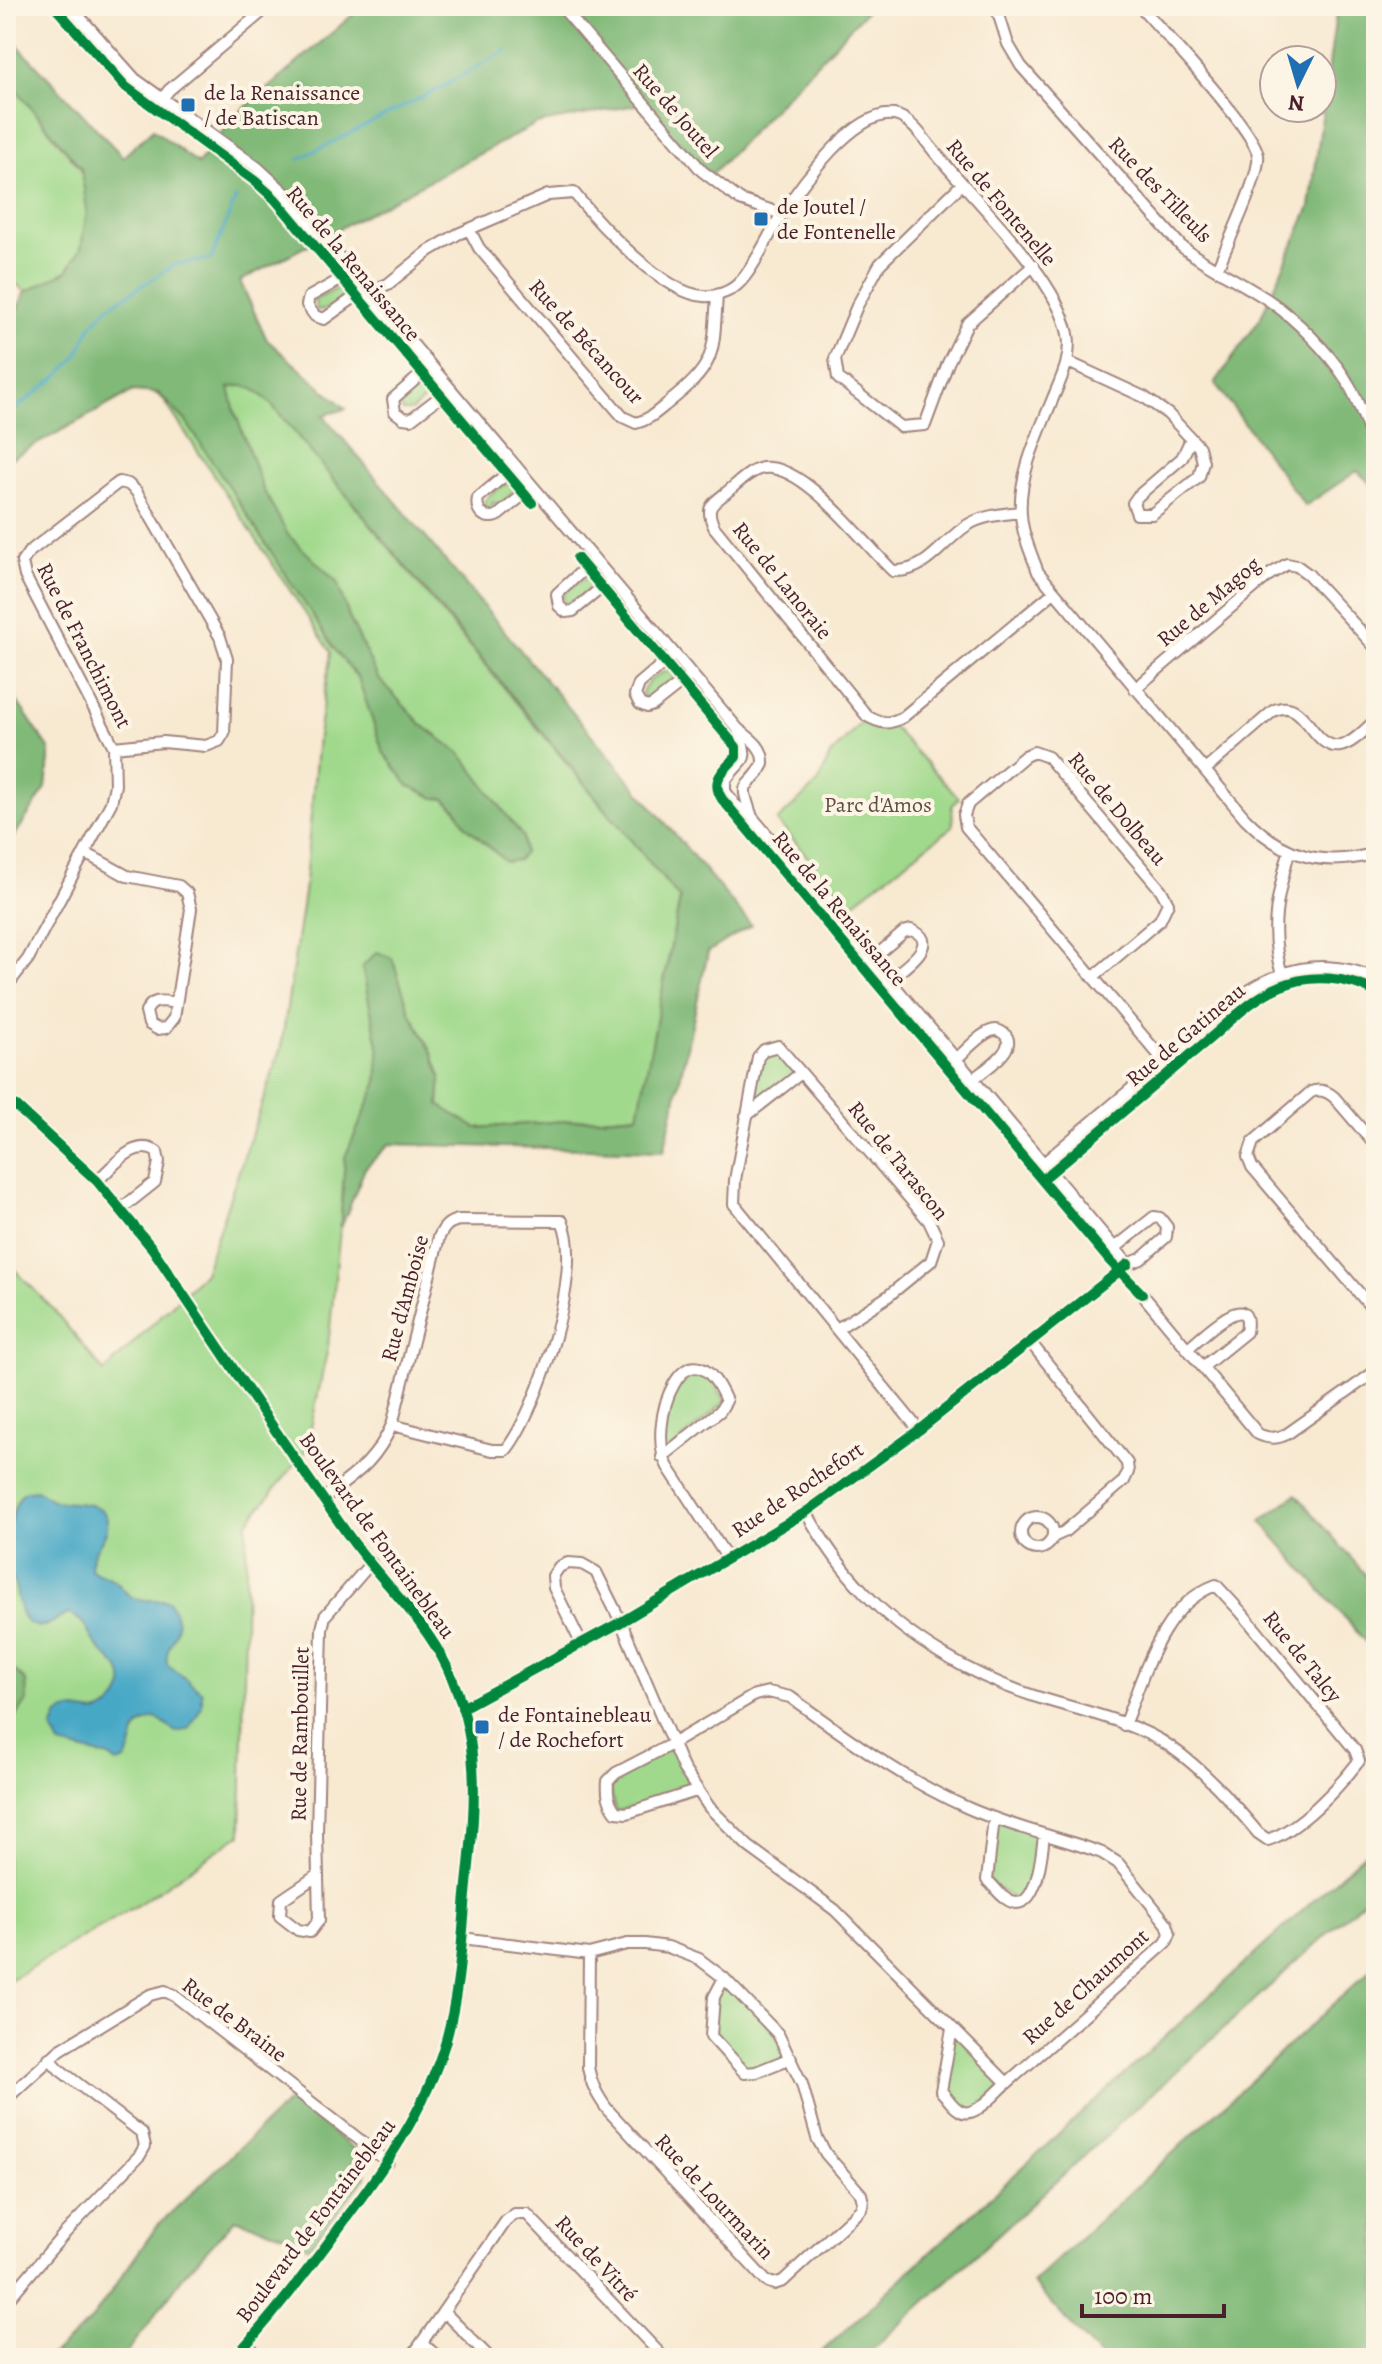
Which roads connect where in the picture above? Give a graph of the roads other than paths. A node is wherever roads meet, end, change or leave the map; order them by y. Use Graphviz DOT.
graph roads {
  1 [pos="70,6"];
  2 [pos="245,6"];
  3 [pos="269,6"];
  4 [pos="561,6"];
  5 [pos="996,6"];
  6 [pos="1140,6"];
  7 [pos="256,17"];
  8 [pos="162,99"];
  9 [pos="961,185"];
  10 [pos="782,214"];
  11 [pos="469,229"];
  12 [pos="1034,265"];
  13 [pos="1217,270"];
  14 [pos="350,271"];
  15 [pos="368,292"];
  16 [pos="717,295"];
  17 [pos="1068,362"];
  18 [pos="431,366"];
  19 [pos="450,389"];
  20 [pos="1191,439"];
  21 [pos="1376,453"];
  22 [pos="516,466"];
  23 [pos="533,487"];
  24 [pos="1020,512"];
  25 [pos="594,560"];
  26 [pos="611,580"];
  27 [pos="1054,592"];
  28 [pos="1376,648"];
  29 [pos="674,654"];
  30 [pos="691,675"];
  31 [pos="1135,689"];
  32 [pos="1376,720"];
  33 [pos="738,729"];
  34 [pos="114,747"];
  35 [pos="1205,770"];
  36 [pos="752,817"];
  37 [pos="1289,852"];
  38 [pos="85,853"];
  39 [pos="1376,853"];
  40 [pos="872,959"];
  41 [pos="1282,974"];
  42 [pos="1093,977"];
  43 [pos="1376,979"];
  44 [pos="889,980"];
  45 [pos="6,987"];
  46 [pos="176,1003"];
  47 [pos="956,1059"];
  48 [pos="1164,1061"];
  49 [pos="801,1073"];
  50 [pos="973,1079"];
  51 [pos="6,1097"];
  52 [pos="746,1116"];
  53 [pos="1376,1146"];
  54 [pos="1044,1163"];
  55 [pos="97,1181"];
  56 [pos="121,1209"];
  57 [pos="1115,1248"];
  58 [pos="1128,1264"];
  59 [pos="1142,1294"];
  60 [pos="1376,1313"];
  61 [pos="837,1329"];
  62 [pos="1031,1343"];
  63 [pos="1188,1348"];
  64 [pos="1204,1366"];
  65 [pos="1376,1371"];
  66 [pos="392,1425"];
  67 [pos="919,1430"];
  68 [pos="662,1457"];
  69 [pos="323,1499"];
  70 [pos="806,1512"];
  71 [pos="1053,1537"];
  72 [pos="728,1559"];
  73 [pos="371,1563"];
  74 [pos="621,1622"];
  75 [pos="581,1643"];
  76 [pos="462,1708"];
  77 [pos="1124,1725"];
  78 [pos="672,1744"];
  79 [pos="696,1791"];
  80 [pos="994,1818"];
  81 [pos="1044,1835"];
  82 [pos="318,1875"];
  83 [pos="462,1938"];
  84 [pos="589,1954"];
  85 [pos="724,1978"];
  86 [pos="952,2029"];
  87 [pos="49,2058"];
  88 [pos="791,2058"];
  89 [pos="1007,2083"];
  90 [pos="6,2099"];
  91 [pos="388,2162"];
  92 [pos="6,2302"];
  93 [pos="444,2312"];
  94 [pos="422,2343"];
  95 [pos="247,2344"];
  96 [pos="234,2358"];
  97 [pos="260,2358"];
  98 [pos="411,2358"];
  99 [pos="439,2358"];
  100 [pos="490,2358"];
  101 [pos="664,2358"];
  1 -- 8 [label="street, Rue de la Renaissance"];
  2 -- 7 [label="street"];
  3 -- 7 [label="street"];
  4 -- 10 [label="street, Rue de Joutel"];
  5 -- 13 [label="street, Rue des Tilleuls"];
  6 -- 13 [label="street"];
  7 -- 8 [label="street"];
  8 -- 14 [label="street, Rue de la Renaissance"];
  9 -- 10 [label="street, Rue de Fontenelle"];
  9 -- 12 [label="street, Rue de Fontenelle"];
  9 -- 12 [label="street"];
  10 -- 16 [label="street, Rue de Fontenelle"];
  11 -- 15 [label="street"];
  11 -- 16 [label="street"];
  11 -- 16 [label="street, Rue de Bécancour"];
  12 -- 17 [label="street, Rue de Fontenelle"];
  13 -- 21 [label="street, Rue des Tilleuls"];
  14 -- 15 [label="street, Rue de la Renaissance"];
  14 -- 15 [label="street, Rue de la Renaissance"];
  15 -- 18 [label="street, Rue de la Renaissance"];
  17 -- 20 [label="street"];
  17 -- 24 [label="street, Rue de Fontenelle"];
  18 -- 19 [label="street, Rue de la Renaissance"];
  18 -- 19 [label="street, Rue de la Renaissance"];
  19 -- 22 [label="street, Rue de la Renaissance"];
  20 -- 20 [label="street"];
  22 -- 23 [label="street, Rue de la Renaissance"];
  22 -- 23 [label="street"];
  23 -- 25 [label="street, Rue de la Renaissance"];
  24 -- 27 [label="street, Rue de Fontenelle"];
  24 -- 27 [label="street, Rue de Lanoraie"];
  25 -- 26 [label="street, Rue de la Renaissance"];
  25 -- 26 [label="street"];
  26 -- 29 [label="street, Rue de la Renaissance"];
  27 -- 31 [label="street, Rue de Fontenelle"];
  28 -- 31 [label="street, Rue de Magog"];
  29 -- 30 [label="street, Rue de la Renaissance"];
  29 -- 30 [label="street"];
  30 -- 33 [label="street, Rue de la Renaissance"];
  31 -- 35 [label="street, Rue de Fontenelle"];
  32 -- 35 [label="street"];
  33 -- 36 [label="street, Rue de la Renaissance"];
  33 -- 36 [label="street, Rue de la Renaissance"];
  34 -- 34 [label="street, Rue de Franchimont"];
  34 -- 38 [label="street, Rue de Franchimont"];
  35 -- 37 [label="street, Rue de Fontenelle"];
  36 -- 40 [label="street, Rue de la Renaissance"];
  37 -- 39 [label="street, Rue de Fontenelle"];
  37 -- 41 [label="street"];
  38 -- 45 [label="street, Rue de Franchimont"];
  38 -- 46 [label="street"];
  40 -- 44 [label="street, Rue de la Renaissance"];
  40 -- 44 [label="street, Rue de la Renaissance"];
  41 -- 43 [label="street, Rue de Gatineau"];
  41 -- 48 [label="street, Rue de Gatineau"];
  42 -- 42 [label="street, Rue de Dolbeau"];
  42 -- 48 [label="street, Rue de Dolbeau"];
  44 -- 47 [label="street, Rue de la Renaissance"];
  47 -- 50 [label="street, Rue de la Renaissance"];
  47 -- 50 [label="street"];
  48 -- 54 [label="street, Rue de Gatineau"];
  49 -- 52 [label="street"];
  49 -- 52 [label="street, Rue de Tarascon"];
  49 -- 61 [label="street, Rue de Tarascon"];
  50 -- 54 [label="street, Rue de la Renaissance"];
  51 -- 55 [label="street, Boulevard de Fontainebleau"];
  52 -- 61 [label="street, Rue de Tarascon"];
  53 -- 60 [label="street"];
  54 -- 57 [label="street, Rue de la Renaissance"];
  55 -- 56 [label="street, Boulevard de Fontainebleau"];
  55 -- 56 [label="street"];
  56 -- 69 [label="street, Boulevard de Fontainebleau"];
  57 -- 58 [label="street, Rue de la Renaissance"];
  57 -- 58 [label="street"];
  58 -- 62 [label="street, Rue de Rochefort"];
  59 -- 63 [label="street"];
  61 -- 67 [label="street, Rue de Tarascon"];
  62 -- 67 [label="street, Rue de Rochefort"];
  62 -- 71 [label="street"];
  63 -- 64 [label="street"];
  63 -- 64 [label="street"];
  64 -- 65 [label="street"];
  66 -- 66 [label="street, Rue d'Amboise"];
  66 -- 69 [label="street, Rue d'Amboise"];
  67 -- 70 [label="street, Rue de Rochefort"];
  68 -- 68 [label="street"];
  68 -- 72 [label="street"];
  69 -- 73 [label="street, Boulevard de Fontainebleau"];
  70 -- 72 [label="street, Rue de Rochefort"];
  70 -- 77 [label="street, Rue de Talcy"];
  72 -- 74 [label="street, Rue de Rochefort"];
  73 -- 76 [label="street, Boulevard de Fontainebleau"];
  73 -- 82 [label="street, Rue de Rambouillet"];
  74 -- 75 [label="street, Rue de Rochefort"];
  74 -- 75 [label="street"];
  74 -- 78 [label="street"];
  75 -- 76 [label="street, Rue de Rochefort"];
  76 -- 83 [label="street, Boulevard de Fontainebleau"];
  77 -- 77 [label="street, Rue de Talcy"];
  78 -- 79 [label="street"];
  78 -- 79 [label="street, Rue de Chaumont"];
  78 -- 80 [label="street, Rue de Chaumont"];
  79 -- 86 [label="street"];
  80 -- 81 [label="street, Rue de Chaumont"];
  80 -- 81 [label="street"];
  81 -- 89 [label="street, Rue de Chaumont"];
  82 -- 82 [label="street, Rue de Rambouillet"];
  83 -- 84 [label="street, Rue de Lourmarin"];
  83 -- 91 [label="street, Boulevard de Fontainebleau"];
  84 -- 85 [label="street, Rue de Lourmarin"];
  84 -- 88 [label="street, Rue de Lourmarin"];
  85 -- 88 [label="street, Rue de Lourmarin"];
  85 -- 88 [label="street"];
  86 -- 89 [label="street"];
  86 -- 89 [label="street, Rue de Chaumont"];
  87 -- 90 [label="street, Rue de Braine"];
  87 -- 91 [label="street, Rue de Braine"];
  87 -- 92 [label="street"];
  91 -- 95 [label="street, Boulevard de Fontainebleau"];
  93 -- 94 [label="street, Rue de Vitré"];
  93 -- 100 [label="street"];
  93 -- 101 [label="street, Rue de Vitré"];
  94 -- 98 [label="street, Rue de Vitré"];
  94 -- 99 [label="street"];
  95 -- 96 [label="street, Boulevard de Fontainebleau"];
  95 -- 97 [label="street"];
}
